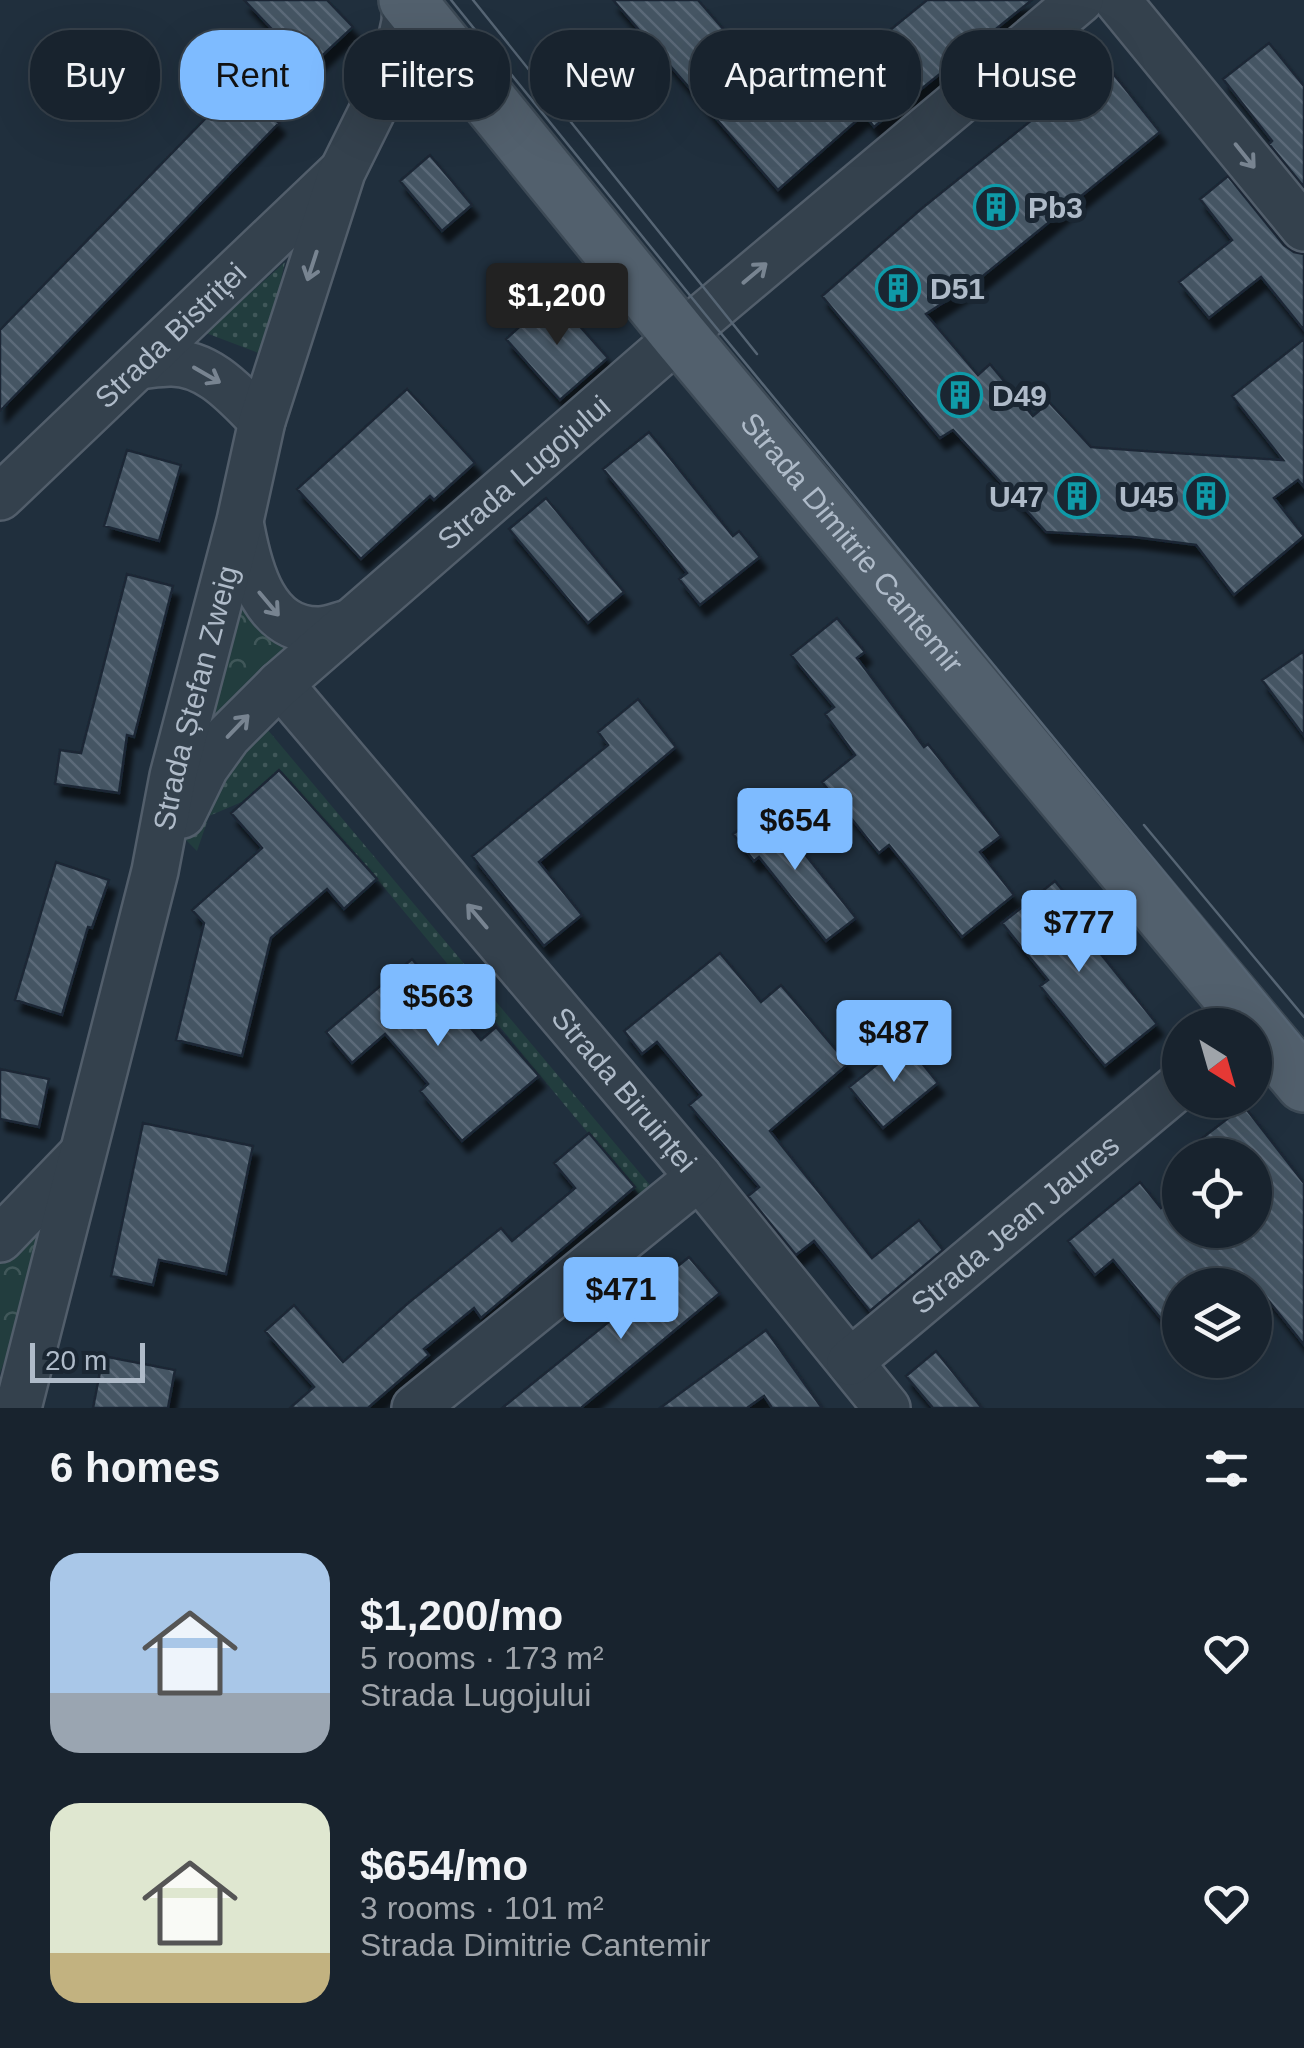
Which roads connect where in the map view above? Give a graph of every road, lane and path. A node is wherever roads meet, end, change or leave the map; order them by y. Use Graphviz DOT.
graph roads {
  1 [pos="407,0"];
  2 [pos="1080,0"];
  3 [pos="1117,0"];
  4 [pos="342,172"];
  5 [pos="1304,228"];
  6 [pos="680,336"];
  7 [pos="138,366"];
  8 [pos="262,421"];
  9 [pos="0,497"];
  10 [pos="240,520"];
  11 [pos="349,622"];
  12 [pos="280,684"];
  13 [pos="155,871"];
  14 [pos="1240,1008"];
  15 [pos="1272,1046"];
  16 [pos="1304,1084"];
  17 [pos="1162,1101"];
  18 [pos="83,1152"];
  19 [pos="699,1177"];
  20 [pos="0,1239"];
  21 [pos="850,1362"];
  22 [pos="18,1408"];
  23 [pos="414,1408"];
  24 [pos="887,1408"];
  1 -- 4 [label="street, Strada Ștefan Zweig"];
  1 -- 6 [label="main road, Strada Dimitrie Cantemir"];
  6 -- 2 [label="street, Strada Lugojului, one-way"];
  3 -- 5 [label="street, one-way"];
  4 -- 7 [label="street, Strada Bistriței"];
  4 -- 8 [label="street, Strada Ștefan Zweig, one-way"];
  6 -- 11 [label="street, Strada Lugojului"];
  6 -- 14 [label="main road, Strada Dimitrie Cantemir"];
  7 -- 8 [label="street, one-way"];
  7 -- 9 [label="street, Strada Bistriței"];
  8 -- 10 [label="street, Strada Ștefan Zweig"];
  10 -- 11 [label="street, one-way"];
  10 -- 13 [label="street, Strada Ștefan Zweig"];
  11 -- 12 [label="street, Strada Lugojului"];
  13 -- 12 [label="street, Strada Lugojului, one-way"];
  19 -- 12 [label="street, Strada Biruinței, one-way"];
  13 -- 18 [label="street, Strada Ștefan Zweig"];
  15 -- 16 [label="main road, Strada Dimitrie Cantemir"];
  17 -- 21 [label="street, Strada Jean Jaures"];
  18 -- 20 [label="street"];
  18 -- 22 [label="street, Strada Ștefan Zweig"];
  19 -- 21 [label="street, Strada Biruinței"];
  19 -- 23 [label="street"];
  21 -- 24 [label="street, Strada Biruinței"];
}
